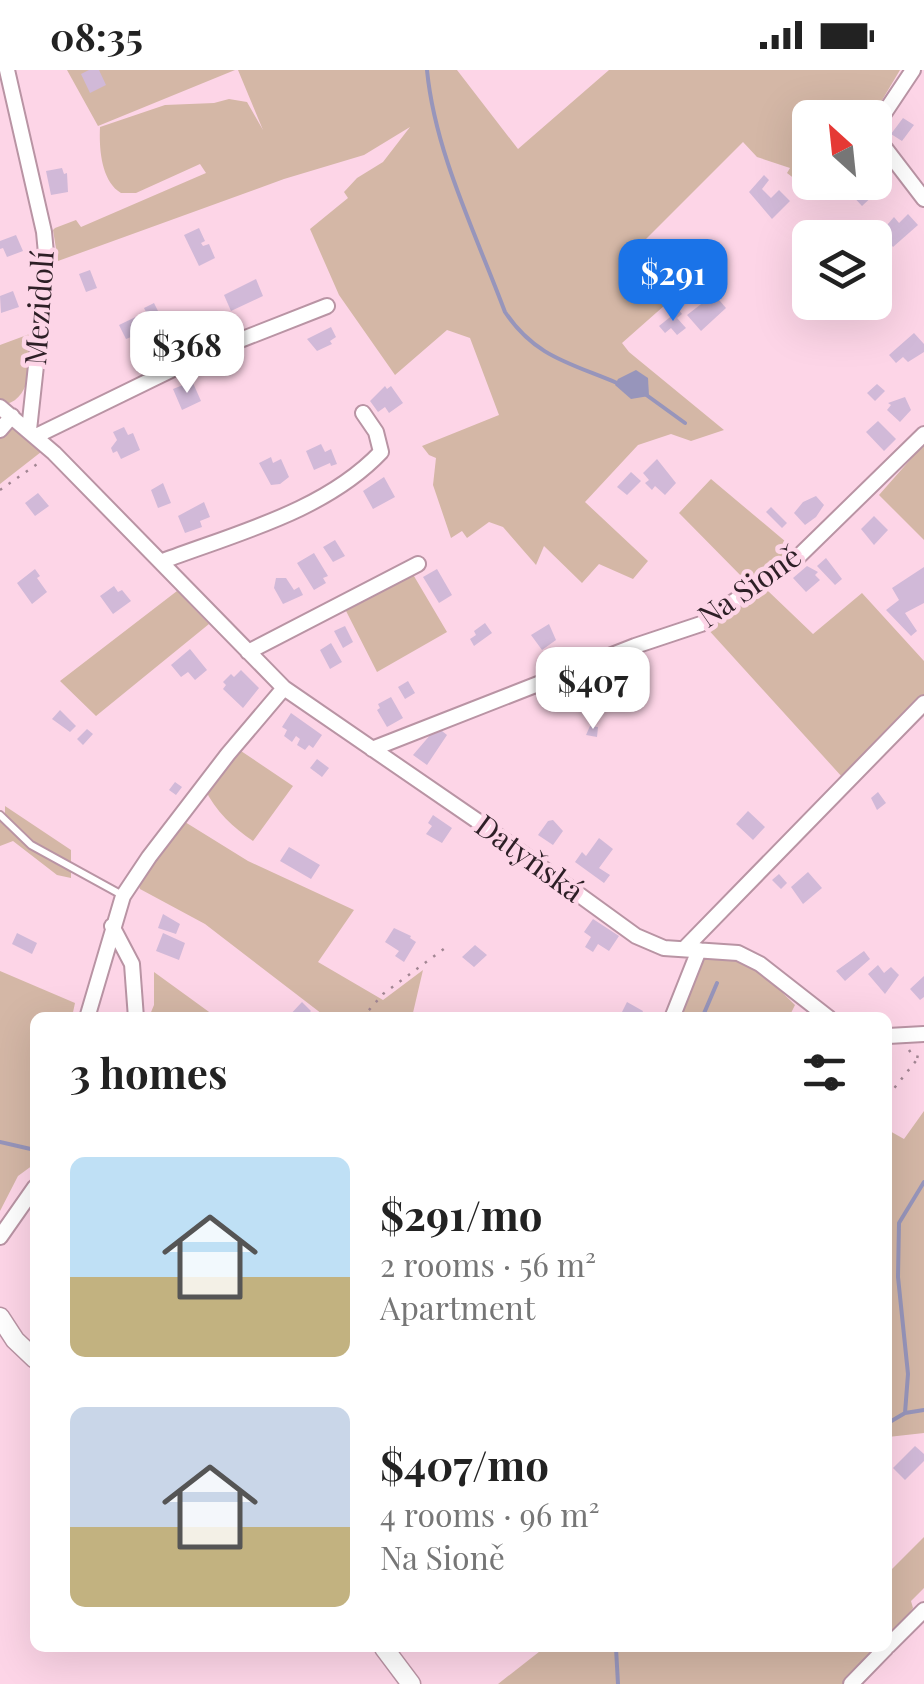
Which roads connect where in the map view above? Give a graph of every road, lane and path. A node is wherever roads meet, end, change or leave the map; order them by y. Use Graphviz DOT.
graph roads {
  1 [pos="7,70"];
  2 [pos="913,70"];
  3 [pos="892,102"];
  4 [pos="892,157"];
  5 [pos="924,200"];
  6 [pos="326,306"];
  7 [pos="6,412"];
  8 [pos="362,413"];
  9 [pos="0,430"];
  10 [pos="32,433"];
  11 [pos="924,434"];
  12 [pos="54,452"];
  13 [pos="0,490"];
  14 [pos="163,561"];
  15 [pos="418,564"];
  16 [pos="248,652"];
  17 [pos="284,688"];
  18 [pos="924,703"];
  19 [pos="372,749"];
  20 [pos="0,816"];
  21 [pos="123,896"];
  22 [pos="112,926"];
  23 [pos="449,944"];
  24 [pos="691,950"];
  25 [pos="89,1012"];
  26 [pos="136,1012"];
  27 [pos="367,1012"];
  28 [pos="674,1012"];
  29 [pos="822,1012"];
  30 [pos="924,1034"];
  31 [pos="894,1036"];
  32 [pos="922,1058"];
  33 [pos="892,1092"];
  34 [pos="30,1193"];
  35 [pos="0,1237"];
  36 [pos="0,1317"];
  37 [pos="30,1354"];
  38 [pos="924,1610"];
  39 [pos="892,1642"];
  40 [pos="387,1652"];
  41 [pos="882,1652"];
  42 [pos="411,1684"];
  43 [pos="851,1684"];
  1 -- 10 [label="street, Mezidolí"];
  2 -- 3 [label="street"];
  4 -- 5 [label="street"];
  6 -- 10 [label="street"];
  7 -- 9 [label="street"];
  7 -- 10 [label="street, Datyňská"];
  8 -- 14 [label="street"];
  10 -- 12 [label="street, Datyňská"];
  11 -- 19 [label="street, Na Sioně"];
  12 -- 13 [label="path"];
  12 -- 14 [label="street, Datyňská"];
  14 -- 16 [label="street, Datyňská"];
  15 -- 16 [label="street"];
  16 -- 17 [label="street, Datyňská"];
  17 -- 19 [label="street, Datyňská"];
  17 -- 21 [label="street"];
  18 -- 24 [label="street"];
  19 -- 24 [label="street, Datyňská"];
  20 -- 21 [label="lane"];
  21 -- 22 [label="street"];
  22 -- 25 [label="street"];
  22 -- 26 [label="street"];
  23 -- 27 [label="path"];
  24 -- 28 [label="street"];
  24 -- 29 [label="street, Datyňská"];
  30 -- 31 [label="street"];
  31 -- 32 [label="path"];
  32 -- 33 [label="path"];
  34 -- 35 [label="street"];
  36 -- 37 [label="street"];
  38 -- 39 [label="street"];
  40 -- 42 [label="street"];
  41 -- 43 [label="street"];
}
